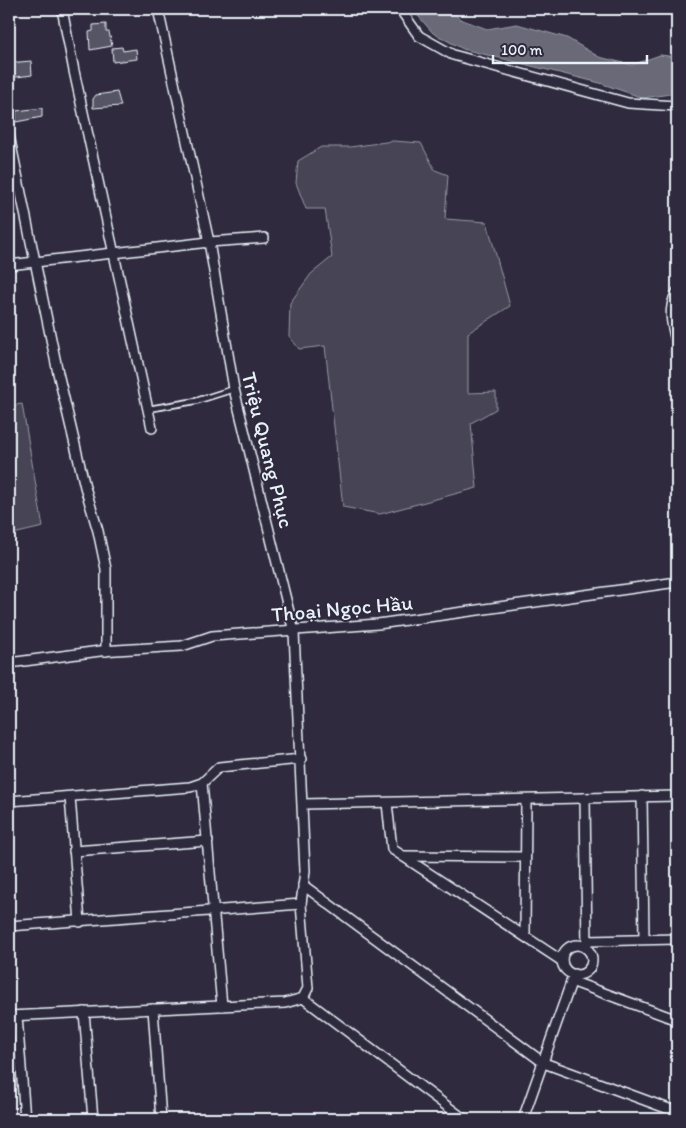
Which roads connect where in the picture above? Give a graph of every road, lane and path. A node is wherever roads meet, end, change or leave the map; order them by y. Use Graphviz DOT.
graph roads {
  1 [pos="62,9"];
  2 [pos="158,9"];
  3 [pos="400,9"];
  4 [pos="677,106"];
  5 [pos="9,135"];
  6 [pos="264,238"];
  7 [pos="209,242"];
  8 [pos="115,253"];
  9 [pos="35,261"];
  10 [pos="9,265"];
  11 [pos="677,292"];
  12 [pos="677,344"];
  13 [pos="234,389"];
  14 [pos="148,409"];
  15 [pos="152,428"];
  16 [pos="677,582"];
  17 [pos="294,632"];
  18 [pos="106,651"];
  19 [pos="9,663"];
  20 [pos="302,760"];
  21 [pos="202,783"];
  22 [pos="642,796"];
  23 [pos="677,796"];
  24 [pos="70,797"];
  25 [pos="585,798"];
  26 [pos="526,800"];
  27 [pos="9,801"];
  28 [pos="387,802"];
  29 [pos="303,804"];
  30 [pos="208,841"];
  31 [pos="74,851"];
  32 [pos="402,856"];
  33 [pos="525,857"];
  34 [pos="303,885"];
  35 [pos="301,904"];
  36 [pos="214,912"];
  37 [pos="80,922"];
  38 [pos="9,926"];
  39 [pos="526,936"];
  40 [pos="677,939"];
  41 [pos="644,940"];
  42 [pos="587,945"];
  43 [pos="562,961"];
  44 [pos="572,978"];
  45 [pos="303,998"];
  46 [pos="222,1006"];
  47 [pos="153,1009"];
  48 [pos="84,1012"];
  49 [pos="13,1016"];
  50 [pos="677,1020"];
  51 [pos="544,1063"];
  52 [pos="677,1112"];
  53 [pos="25,1119"];
  54 [pos="93,1119"];
  55 [pos="162,1119"];
  56 [pos="464,1119"];
  57 [pos="523,1119"];
  1 -- 8 [label="street"];
  2 -- 7 [label="street, Triệu Quang Phục"];
  3 -- 4 [label="street"];
  5 -- 9 [label="street"];
  6 -- 7 [label="street"];
  7 -- 8 [label="street"];
  7 -- 13 [label="street, Triệu Quang Phục"];
  8 -- 9 [label="street"];
  8 -- 14 [label="street"];
  9 -- 10 [label="street"];
  9 -- 18 [label="street"];
  11 -- 12 [label="street"];
  13 -- 14 [label="lane"];
  13 -- 17 [label="street, Triệu Quang Phục"];
  14 -- 15 [label="street"];
  16 -- 17 [label="street, Thoại Ngọc Hầu"];
  17 -- 18 [label="street, Thoại Ngọc Hầu"];
  17 -- 20 [label="street, Triệu Quang Phục"];
  18 -- 19 [label="street, Thoại Ngọc Hầu"];
  20 -- 21 [label="street"];
  20 -- 29 [label="street, Triệu Quang Phục"];
  21 -- 24 [label="street"];
  21 -- 30 [label="street"];
  22 -- 23 [label="street"];
  22 -- 25 [label="street"];
  22 -- 41 [label="street"];
  24 -- 27 [label="street"];
  24 -- 31 [label="street"];
  25 -- 26 [label="street"];
  25 -- 42 [label="street"];
  26 -- 28 [label="street"];
  26 -- 33 [label="street"];
  28 -- 29 [label="street"];
  28 -- 32 [label="street"];
  29 -- 34 [label="street, Triệu Quang Phục"];
  30 -- 31 [label="street"];
  30 -- 36 [label="street"];
  31 -- 37 [label="street"];
  32 -- 33 [label="street"];
  32 -- 39 [label="street"];
  33 -- 39 [label="street"];
  34 -- 35 [label="street, Triệu Quang Phục"];
  34 -- 51 [label="street"];
  35 -- 36 [label="street"];
  35 -- 45 [label="street, Triệu Quang Phục"];
  36 -- 37 [label="street"];
  36 -- 46 [label="street"];
  37 -- 38 [label="street"];
  39 -- 43 [label="street"];
  40 -- 41 [label="street"];
  41 -- 42 [label="street"];
  42 -- 43 [label="street"];
  42 -- 44 [label="street"];
  43 -- 44 [label="street"];
  44 -- 50 [label="street"];
  44 -- 51 [label="street"];
  45 -- 46 [label="street"];
  45 -- 56 [label="street"];
  46 -- 47 [label="street"];
  47 -- 48 [label="street"];
  47 -- 55 [label="street"];
  48 -- 49 [label="street"];
  48 -- 54 [label="street"];
  49 -- 53 [label="street"];
  51 -- 52 [label="street"];
  51 -- 57 [label="street"];
}
